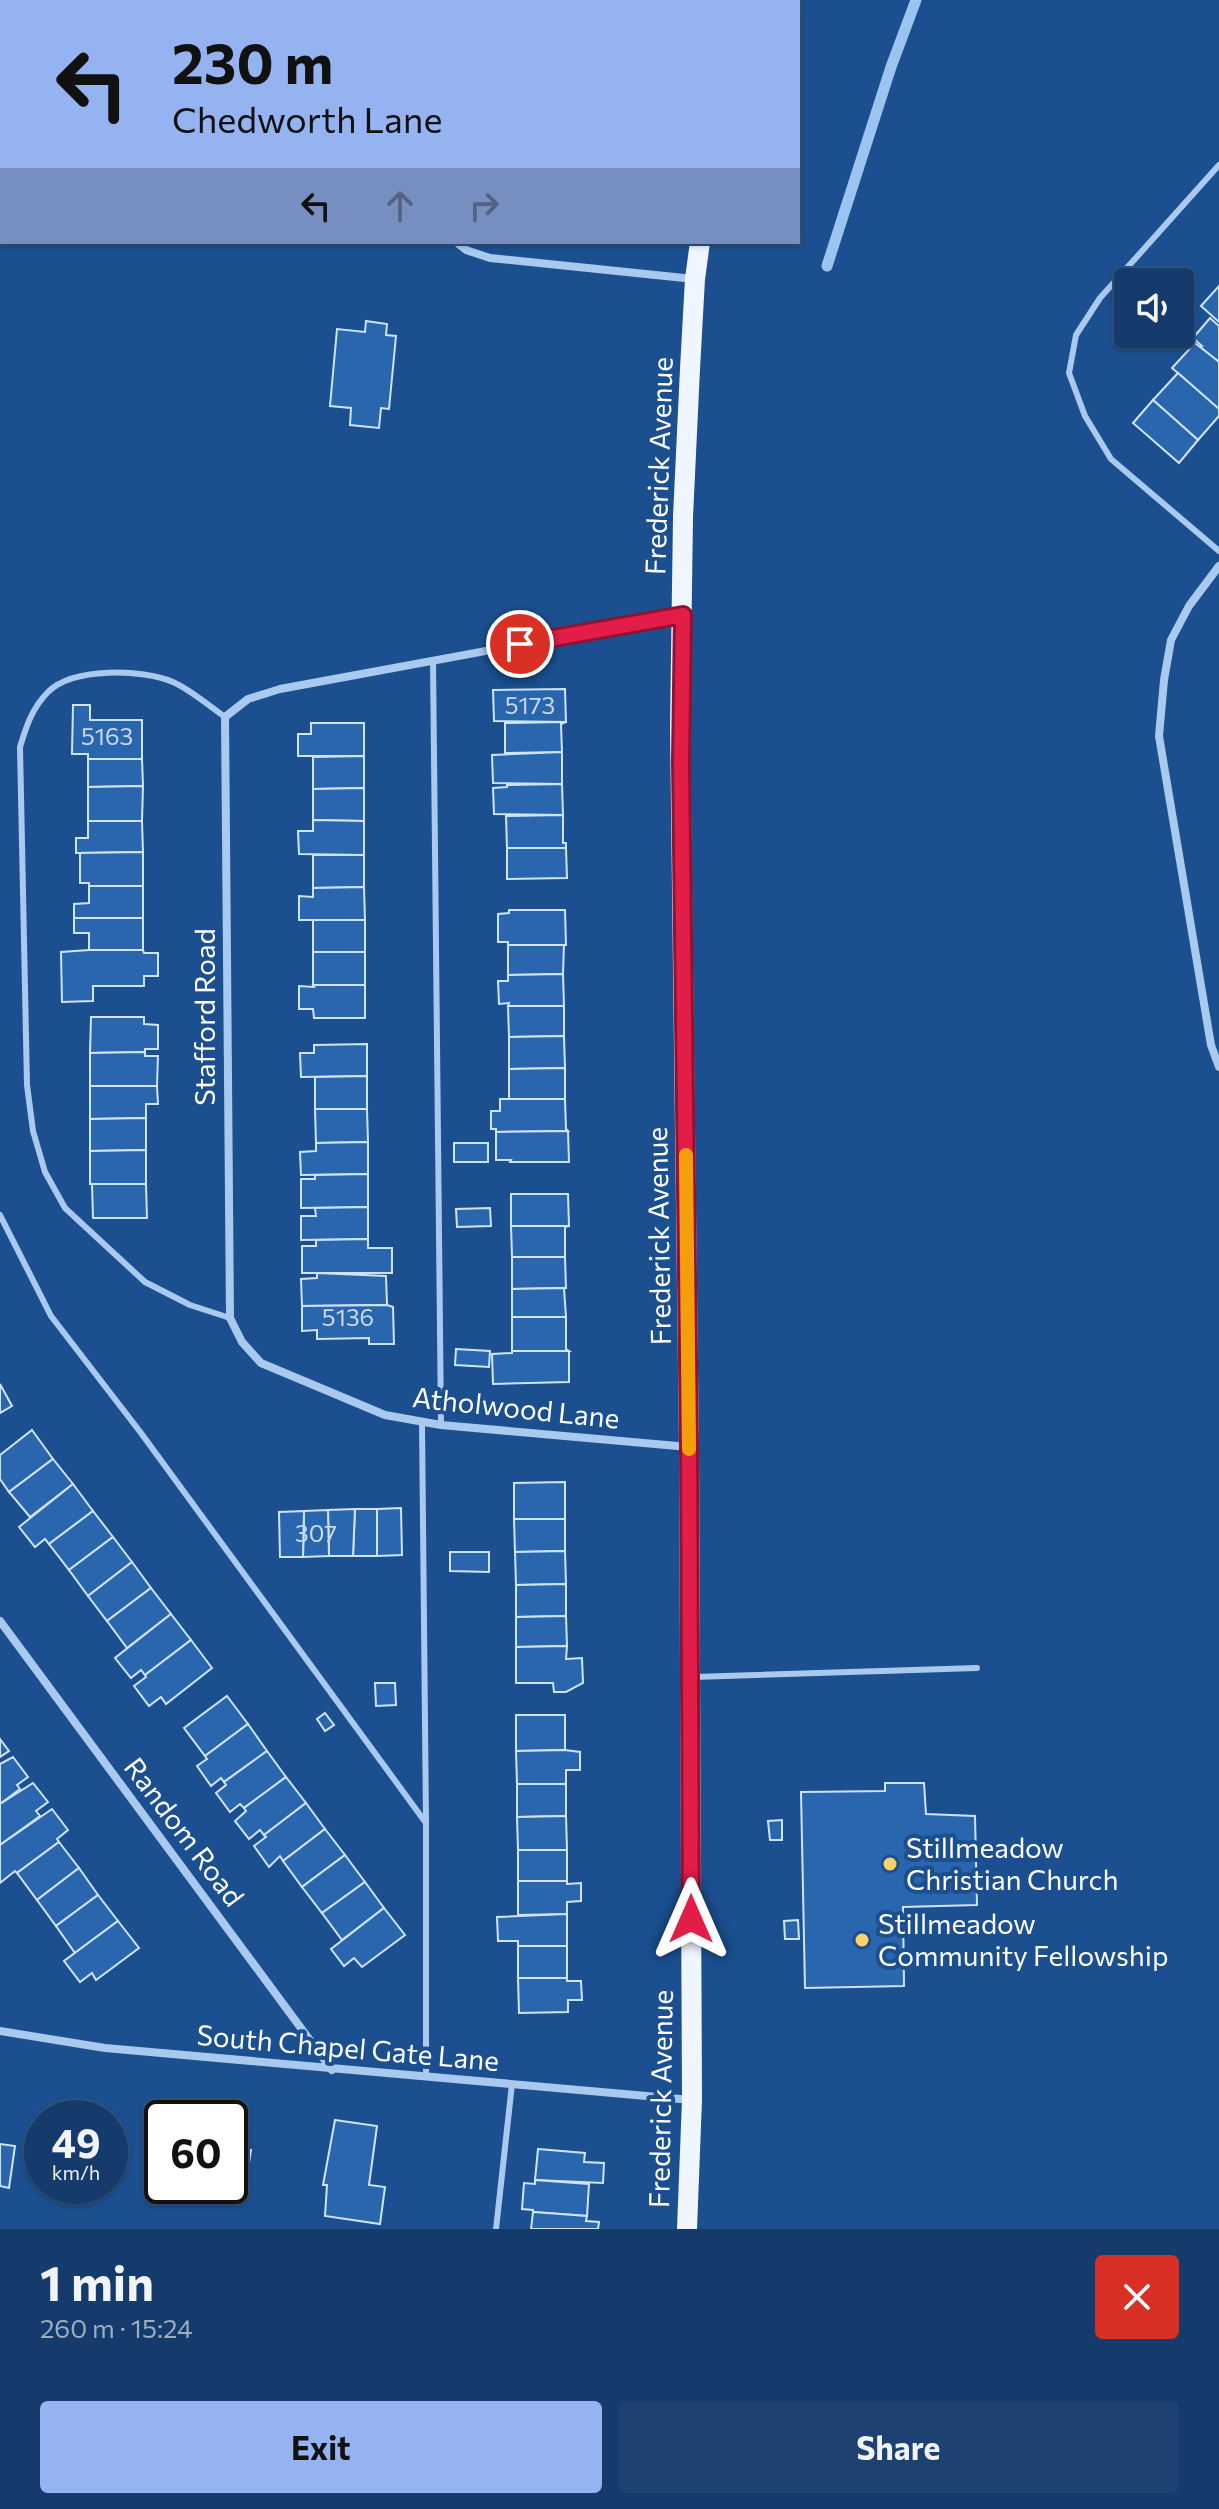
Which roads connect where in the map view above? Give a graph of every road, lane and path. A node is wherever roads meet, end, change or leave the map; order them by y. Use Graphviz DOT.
graph roads {
  1 [pos="1219,165"];
  2 [pos="458,244"];
  3 [pos="700,244"];
  4 [pos="695,279"];
  5 [pos="1219,551"];
  6 [pos="1219,566"];
  7 [pos="683,615"];
  8 [pos="433,660"];
  9 [pos="225,717"];
  10 [pos="1219,1067"];
  11 [pos="0,1215"];
  12 [pos="230,1318"];
  13 [pos="422,1422"];
  14 [pos="441,1425"];
  15 [pos="689,1447"];
  16 [pos="0,1621"];
  17 [pos="977,1668"];
  18 [pos="690,1677"];
  19 [pos="426,1823"];
  20 [pos="0,2031"];
  21 [pos="332,2070"];
  22 [pos="426,2077"];
  23 [pos="512,2084"];
  24 [pos="692,2100"];
  25 [pos="496,2229"];
  26 [pos="687,2229"];
  1 -- 5 [label="lane"];
  2 -- 4 [label="street"];
  3 -- 4 [label="main road, Frederick Avenue"];
  4 -- 7 [label="main road, Frederick Avenue"];
  6 -- 10 [label="street"];
  7 -- 8 [label="street"];
  7 -- 15 [label="main road, Frederick Avenue"];
  8 -- 9 [label="street"];
  8 -- 14 [label="lane"];
  9 -- 12 [label="street, Stafford Road"];
  9 -- 12 [label="lane"];
  11 -- 19 [label="lane"];
  12 -- 13 [label="street, Atholwood Lane"];
  13 -- 14 [label="street, Atholwood Lane"];
  13 -- 19 [label="lane"];
  14 -- 15 [label="street, Atholwood Lane"];
  15 -- 18 [label="main road, Frederick Avenue"];
  16 -- 21 [label="street, Random Road"];
  17 -- 18 [label="lane"];
  18 -- 24 [label="main road, Frederick Avenue"];
  19 -- 22 [label="lane"];
  20 -- 21 [label="street, South Chapel Gate Lane"];
  21 -- 22 [label="street, South Chapel Gate Lane"];
  22 -- 23 [label="street, South Chapel Gate Lane"];
  23 -- 24 [label="street, South Chapel Gate Lane"];
  23 -- 25 [label="lane"];
  24 -- 26 [label="main road, Frederick Avenue"];
}
